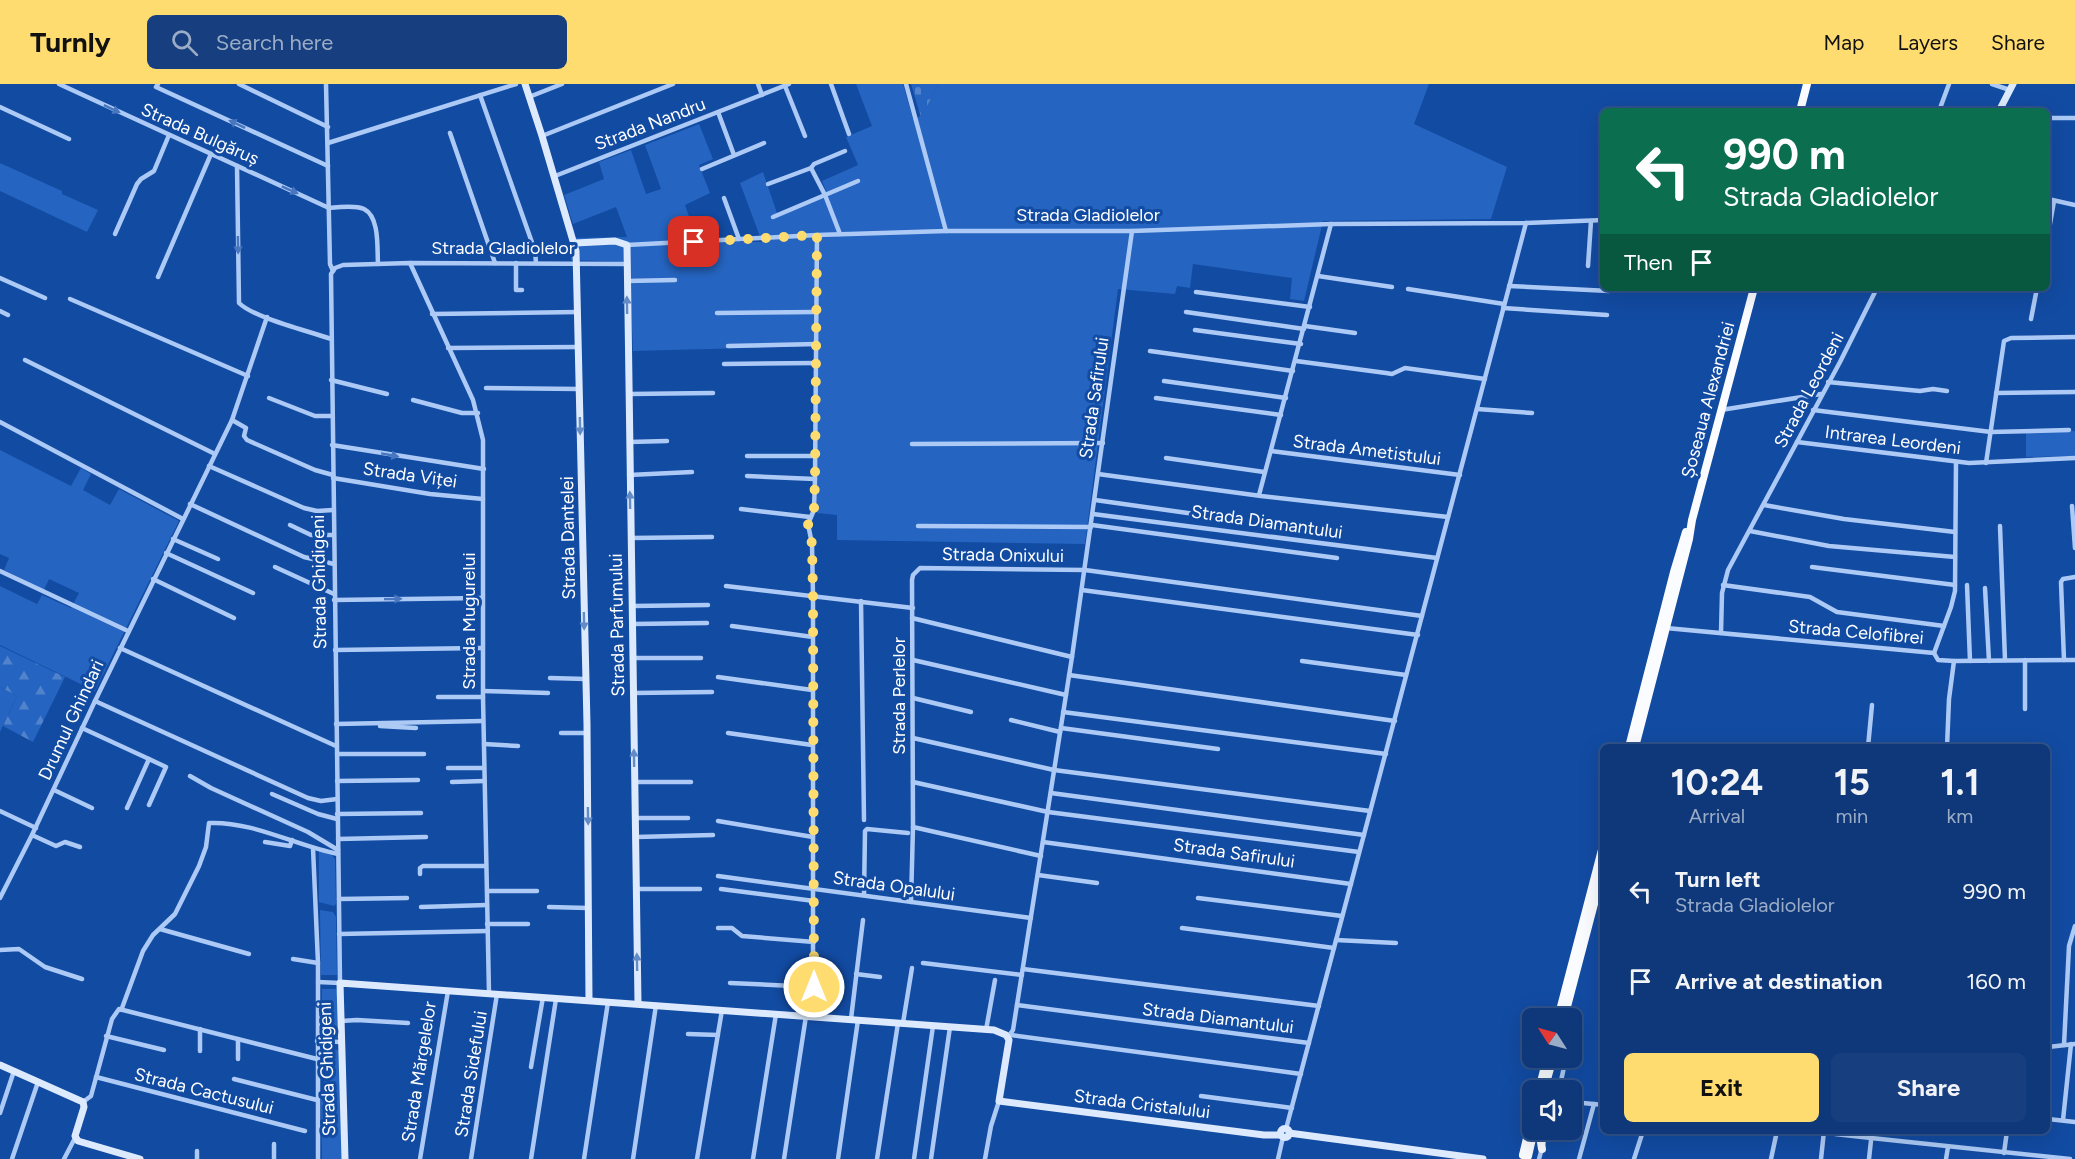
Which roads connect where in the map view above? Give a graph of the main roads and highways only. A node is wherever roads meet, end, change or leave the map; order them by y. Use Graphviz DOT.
graph roads {
  1 [pos="1807,84"];
  2 [pos="1801,108"];
  3 [pos="1753,291"];
  4 [pos="1692,520"];
  5 [pos="1630,744"];
  6 [pos="1636,744"];
  7 [pos="1600,857"];
  8 [pos="1600,881"];
  9 [pos="1561,1008"];
  10 [pos="1567,1008"];
  11 [pos="1527,1140"];
  12 [pos="1530,1140"];
  13 [pos="1541,1140"];
  14 [pos="1542,1149"];
  15 [pos="1524,1157"];
  1 -- 2 [label="main road"];
  3 -- 4 [label="main road, Șoseaua Alexandriei"];
  4 -- 5 [label="main road, Șoseaua Alexandriei"];
  4 -- 6 [label="main road, Șoseaua Alexandriei"];
  7 -- 9 [label="main road"];
  8 -- 10 [label="main road"];
  11 -- 15 [label="main road"];
  12 -- 15 [label="main road"];
  13 -- 14 [label="main road"];
}
